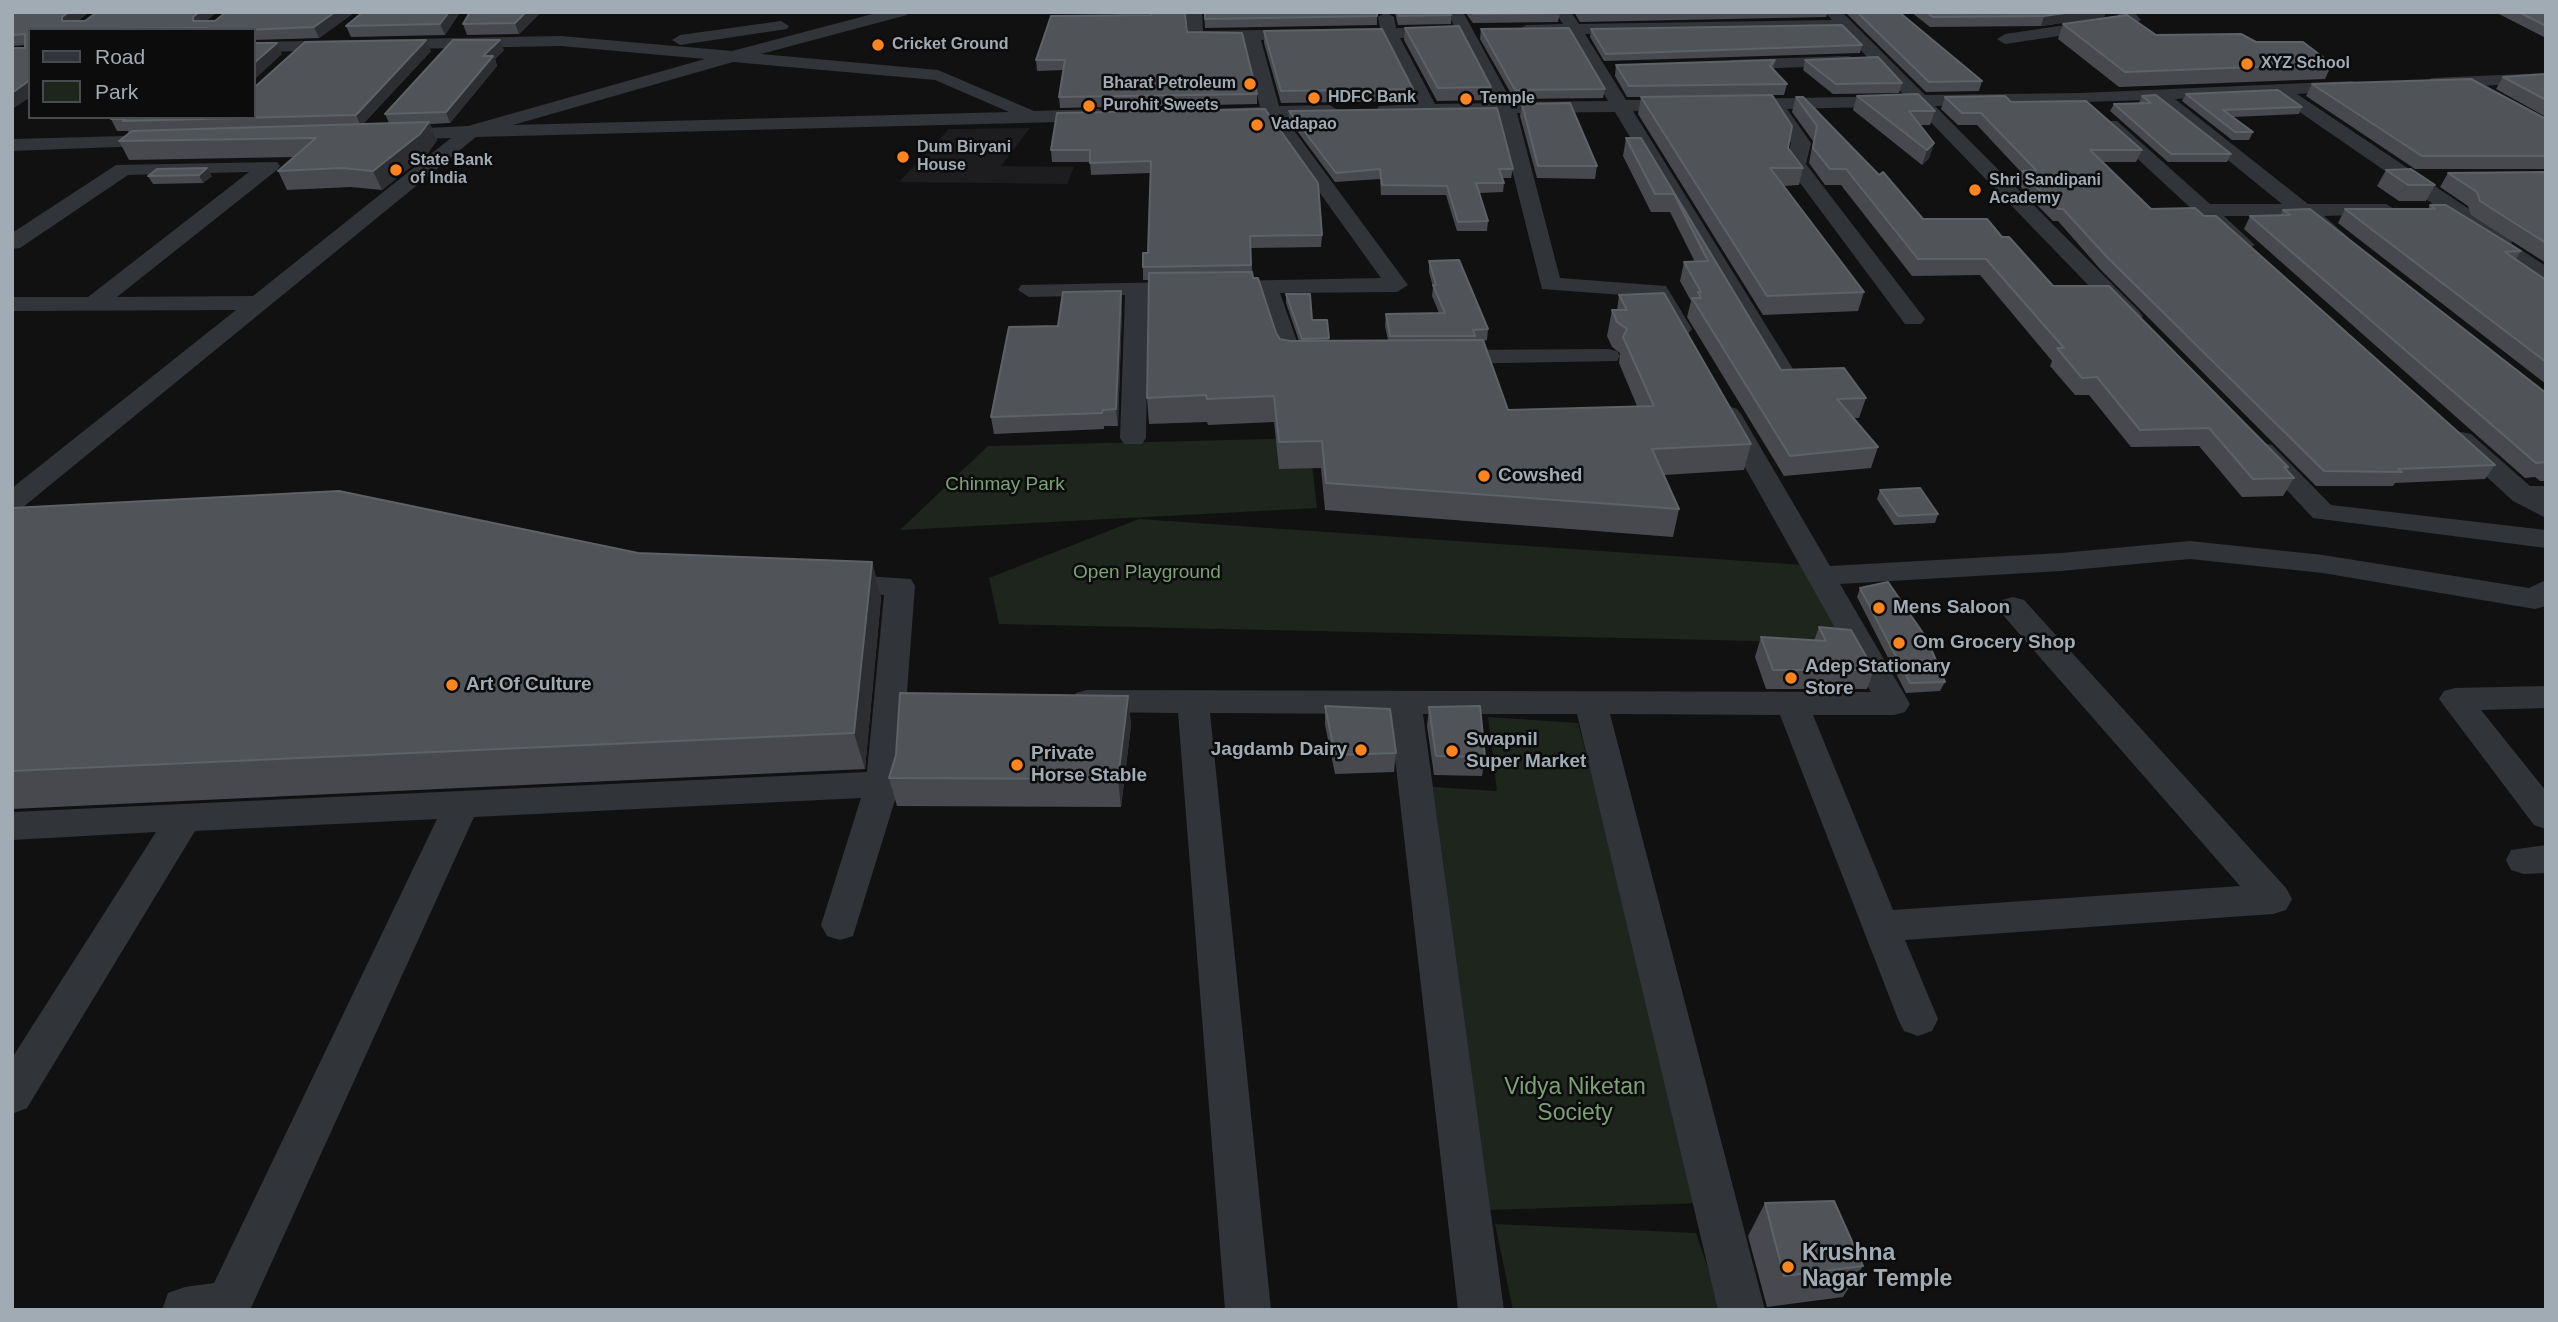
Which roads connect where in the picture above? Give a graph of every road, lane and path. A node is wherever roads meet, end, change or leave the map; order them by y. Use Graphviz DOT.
graph roads {
  1 [pos="901,12"];
  2 [pos="1177,12"];
  3 [pos="1283,12"];
  4 [pos="1385,12"];
  5 [pos="1563,12"];
  6 [pos="2124,12"];
  7 [pos="874,13"];
  8 [pos="1194,14"];
  9 [pos="1840,18"];
  10 [pos="464,23"];
  11 [pos="1468,25"];
  12 [pos="351,26"];
  13 [pos="1576,29"];
  14 [pos="1508,31"];
  15 [pos="1389,33"];
  16 [pos="1287,34"];
  17 [pos="1251,35"];
  18 [pos="2005,39"];
  19 [pos="451,43"];
  20 [pos="315,46"];
  21 [pos="256,47"];
  22 [pos="627,47"];
  23 [pos="732,57"];
  24 [pos="1880,60"];
  25 [pos="432,63"];
  26 [pos="285,65"];
  27 [pos="1707,66"];
  28 [pos="2546,78"];
  29 [pos="1982,82"];
  30 [pos="2465,82"];
  31 [pos="2412,84"];
  32 [pos="2372,86"];
  33 [pos="2278,89"];
  34 [pos="2157,94"];
  35 [pos="2081,98"];
  36 [pos="2004,100"];
  37 [pos="2498,100"];
  38 [pos="1920,101"];
  39 [pos="1775,104"];
  40 [pos="1622,106"];
  41 [pos="1506,108"];
  42 [pos="1429,109"];
  43 [pos="1270,112"];
  44 [pos="1201,113"];
  45 [pos="1118,115"];
  46 [pos="1035,116"];
  47 [pos="377,124"];
  48 [pos="472,131"];
  49 [pos="186,140"];
  50 [pos="12,145"];
  51 [pos="2408,177"];
  52 [pos="2449,177"];
  53 [pos="2302,209"];
  54 [pos="2206,210"];
  55 [pos="12,243"];
  56 [pos="2355,251"];
  57 [pos="2257,256"];
  58 [pos="2546,270"];
  59 [pos="2546,276"];
  60 [pos="1267,287"];
  61 [pos="1138,288"];
  62 [pos="1029,290"];
  63 [pos="93,303"];
  64 [pos="259,303"];
  65 [pos="12,304"];
  66 [pos="1913,319"];
  67 [pos="2144,329"];
  68 [pos="1692,350"];
  69 [pos="1608,356"];
  70 [pos="1332,357"];
  71 [pos="1429,357"];
  72 [pos="1781,369"];
  73 [pos="1712,386"];
  74 [pos="2441,421"];
  75 [pos="2247,434"];
  76 [pos="1133,439"];
  77 [pos="2534,494"];
  78 [pos="12,502"];
  79 [pos="2546,510"];
  80 [pos="2546,539"];
  81 [pos="1821,576"];
  82 [pos="804,583"];
  83 [pos="2542,600"];
  84 [pos="2013,607"];
  85 [pos="2546,697"];
  86 [pos="1054,701"];
  87 [pos="1193,702"];
  88 [pos="1405,703"];
  89 [pos="1591,703"];
  90 [pos="1792,704"];
  91 [pos="883,784"];
  92 [pos="461,804"];
  93 [pos="2546,816"];
  94 [pos="184,818"];
  95 [pos="12,826"];
  96 [pos="840,925"];
  97 [pos="1880,926"];
  98 [pos="1918,1019"];
  99 [pos="12,1094"];
  100 [pos="213,1308"];
  101 [pos="1248,1310"];
  102 [pos="1481,1310"];
  103 [pos="1742,1310"];
  1 -- 23 [label="street"];
  2 -- 8 [label="street"];
  3 -- 16 [label="street"];
  4 -- 15 [label="street"];
  5 -- 13 [label="street"];
  6 -- 18 [label="street"];
  7 -- 22 [label="street"];
  8 -- 17 [label="street"];
  9 -- 13 [label="street"];
  9 -- 24 [label="street"];
  10 -- 19 [label="street"];
  11 -- 15 [label="street"];
  11 -- 41 [label="street"];
  12 -- 20 [label="street"];
  13 -- 14 [label="street"];
  13 -- 40 [label="street"];
  15 -- 16 [label="street"];
  15 -- 42 [label="street"];
  16 -- 17 [label="street"];
  17 -- 43 [label="street"];
  19 -- 20 [label="street"];
  19 -- 22 [label="street"];
  19 -- 25 [label="street"];
  20 -- 21 [label="street"];
  20 -- 26 [label="street"];
  22 -- 23 [label="street"];
  23 -- 46 [label="street"];
  23 -- 48 [label="street"];
  24 -- 27 [label="street"];
  24 -- 38 [label="street"];
  28 -- 30 [label="street"];
  29 -- 36 [label="street"];
  30 -- 31 [label="street"];
  30 -- 37 [label="street"];
  32 -- 33 [label="street"];
  33 -- 34 [label="street"];
  33 -- 51 [label="street"];
  34 -- 35 [label="street"];
  34 -- 53 [label="street"];
  35 -- 36 [label="street"];
  35 -- 54 [label="street"];
  36 -- 38 [label="street"];
  38 -- 39 [label="street"];
  38 -- 67 [label="street"];
  39 -- 40 [label="street"];
  39 -- 66 [label="street"];
  40 -- 41 [label="street"];
  40 -- 72 [label="street"];
  41 -- 42 [label="street"];
  41 -- 68 [label="street"];
  42 -- 43 [label="street"];
  43 -- 44 [label="street"];
  43 -- 60 [label="street"];
  45 -- 46 [label="street"];
  46 -- 48 [label="street"];
  47 -- 48 [label="street"];
  48 -- 64 [label="street"];
  49 -- 50 [label="street"];
  51 -- 52 [label="street"];
  51 -- 58 [label="street"];
  53 -- 54 [label="street"];
  53 -- 56 [label="street"];
  53 -- 59 [label="street"];
  54 -- 57 [label="street"];
  55 -- 63 [label="street"];
  60 -- 61 [label="street"];
  60 -- 70 [label="street"];
  61 -- 62 [label="street"];
  61 -- 76 [label="street"];
  63 -- 64 [label="street"];
  63 -- 65 [label="street"];
  64 -- 78 [label="street"];
  69 -- 71 [label="street"];
  73 -- 81 [label="street"];
  74 -- 77 [label="street"];
  75 -- 80 [label="street"];
  77 -- 79 [label="street"];
  81 -- 83 [label="street"];
  81 -- 90 [label="street"];
  82 -- 91 [label="street"];
  84 -- 97 [label="street"];
  85 -- 93 [label="street"];
  86 -- 87 [label="street"];
  87 -- 88 [label="street"];
  87 -- 101 [label="street"];
  88 -- 89 [label="street"];
  88 -- 102 [label="street"];
  89 -- 90 [label="street"];
  89 -- 103 [label="street"];
  90 -- 97 [label="street"];
  91 -- 92 [label="street"];
  91 -- 96 [label="street"];
  92 -- 94 [label="street"];
  92 -- 100 [label="street"];
  94 -- 95 [label="street"];
  94 -- 99 [label="street"];
  97 -- 98 [label="street"];
}
